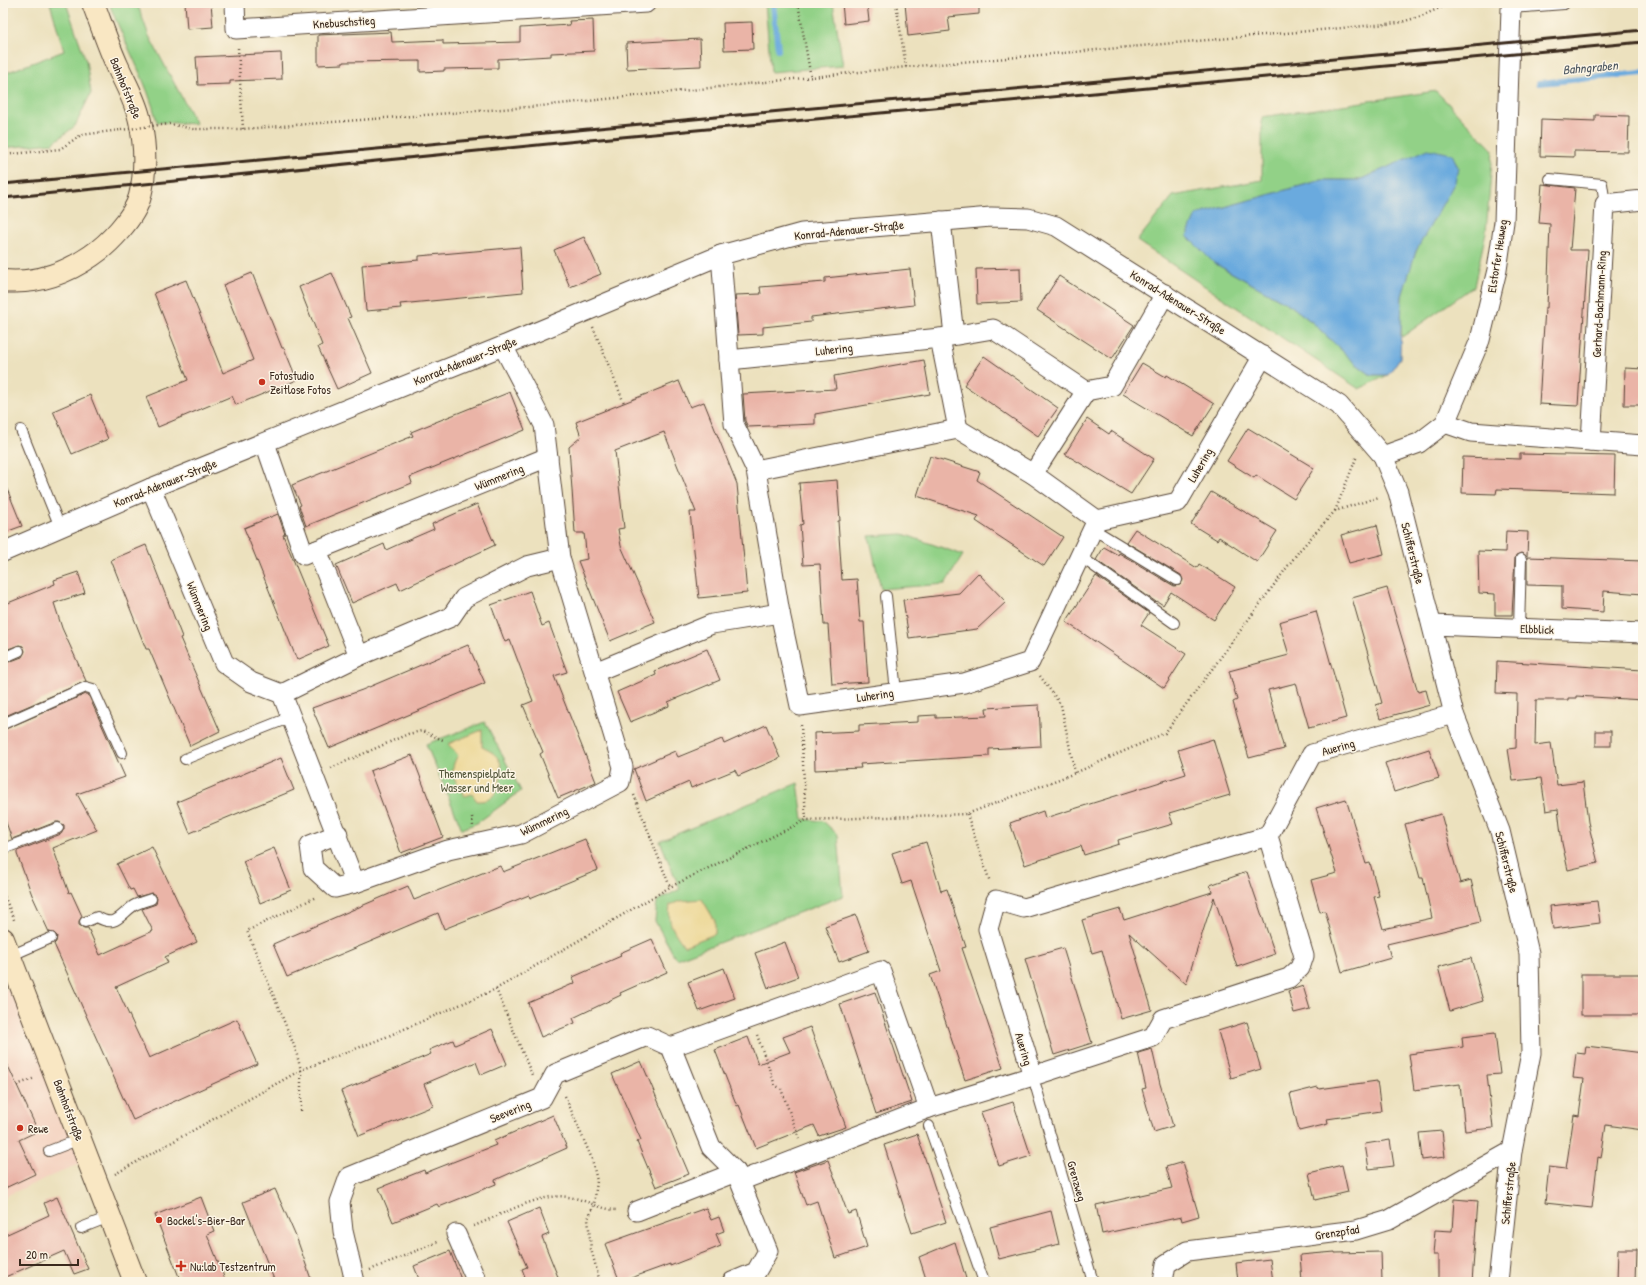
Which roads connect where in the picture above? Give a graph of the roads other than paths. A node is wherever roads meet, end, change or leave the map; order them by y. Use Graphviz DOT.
graph roads {
  1 [pos="93,3"];
  2 [pos="236,3"];
  3 [pos="646,3"];
  4 [pos="1564,4"];
  5 [pos="1539,5"];
  6 [pos="1511,8"];
  7 [pos="1550,179"];
  8 [pos="1643,200"];
  9 [pos="1605,204"];
  10 [pos="941,221"];
  11 [pos="721,255"];
  12 [pos="3,281"];
  13 [pos="1165,294"];
  14 [pos="947,336"];
  15 [pos="503,346"];
  16 [pos="1263,356"];
  17 [pos="729,360"];
  18 [pos="1086,391"];
  19 [pos="1445,423"];
  20 [pos="958,429"];
  21 [pos="20,430"];
  22 [pos="1591,441"];
  23 [pos="265,443"];
  24 [pos="1643,445"];
  25 [pos="1383,456"];
  26 [pos="548,457"];
  27 [pos="756,470"];
  28 [pos="1033,474"];
  29 [pos="151,488"];
  30 [pos="1095,525"];
  31 [pos="60,527"];
  32 [pos="317,550"];
  33 [pos="3,552"];
  34 [pos="1081,557"];
  35 [pos="560,558"];
  36 [pos="1521,559"];
  37 [pos="1177,580"];
  38 [pos="886,596"];
  39 [pos="780,613"];
  40 [pos="1174,623"];
  41 [pos="1432,625"];
  42 [pos="1519,628"];
  43 [pos="1643,633"];
  44 [pos="19,651"];
  45 [pos="359,656"];
  46 [pos="3,658"];
  47 [pos="596,672"];
  48 [pos="896,692"];
  49 [pos="282,694"];
  50 [pos="1454,714"];
  51 [pos="291,717"];
  52 [pos="3,724"];
  53 [pos="122,753"];
  54 [pos="185,759"];
  55 [pos="58,828"];
  56 [pos="338,834"];
  57 [pos="1268,836"];
  58 [pos="3,849"];
  59 [pos="355,883"];
  60 [pos="151,899"];
  61 [pos="85,922"];
  62 [pos="51,938"];
  63 [pos="6,948"];
  64 [pos="671,1048"];
  65 [pos="1034,1082"];
  66 [pos="929,1117"];
  67 [pos="80,1139"];
  68 [pos="50,1151"];
  69 [pos="1512,1151"];
  70 [pos="738,1177"];
  71 [pos="637,1211"];
  72 [pos="109,1217"];
  73 [pos="81,1228"];
  74 [pos="456,1234"];
  75 [pos="135,1282"];
  76 [pos="355,1282"];
  77 [pos="477,1282"];
  78 [pos="732,1282"];
  79 [pos="984,1282"];
  80 [pos="1093,1282"];
  81 [pos="1163,1282"];
  82 [pos="1498,1282"];
  1 -- 12 [label="street, Bahnhofstraße"];
  2 -- 3 [label="street, Knebuschstieg"];
  4 -- 5 [label="lane"];
  5 -- 6 [label="lane"];
  6 -- 19 [label="street, Elstorfer Heuweg"];
  7 -- 9 [label="lane"];
  8 -- 9 [label="street"];
  9 -- 22 [label="street, Gerhard-Bachmann-Ring"];
  10 -- 11 [label="street, Konrad-Adenauer-Straße"];
  10 -- 13 [label="street, Konrad-Adenauer-Straße"];
  10 -- 14 [label="street"];
  11 -- 15 [label="street, Konrad-Adenauer-Straße"];
  11 -- 17 [label="street"];
  13 -- 16 [label="street, Konrad-Adenauer-Straße"];
  13 -- 18 [label="street"];
  14 -- 17 [label="street, Luhering"];
  14 -- 18 [label="street, Luhering"];
  14 -- 20 [label="street"];
  15 -- 23 [label="street, Konrad-Adenauer-Straße"];
  15 -- 26 [label="street"];
  16 -- 25 [label="street, Konrad-Adenauer-Straße"];
  16 -- 30 [label="street, Luhering"];
  17 -- 27 [label="street"];
  18 -- 28 [label="street"];
  19 -- 22 [label="street"];
  19 -- 25 [label="street, Elstorfer Heuweg"];
  20 -- 27 [label="street"];
  20 -- 28 [label="street"];
  21 -- 31 [label="lane"];
  22 -- 24 [label="street"];
  23 -- 29 [label="street, Konrad-Adenauer-Straße"];
  23 -- 32 [label="street, Wümmering"];
  25 -- 41 [label="street, Schifferstraße"];
  26 -- 32 [label="street, Wümmering"];
  26 -- 35 [label="street"];
  27 -- 39 [label="street"];
  28 -- 30 [label="street"];
  29 -- 31 [label="street, Konrad-Adenauer-Straße"];
  29 -- 49 [label="street, Wümmering"];
  30 -- 34 [label="street"];
  30 -- 37 [label="lane"];
  31 -- 33 [label="street, Konrad-Adenauer-Straße"];
  32 -- 45 [label="street"];
  34 -- 40 [label="lane"];
  34 -- 48 [label="street, Luhering"];
  35 -- 45 [label="street"];
  35 -- 47 [label="street"];
  36 -- 42 [label="lane"];
  38 -- 48 [label="lane"];
  39 -- 47 [label="street"];
  39 -- 48 [label="street, Luhering"];
  41 -- 42 [label="street, Elbblick"];
  41 -- 50 [label="street, Schifferstraße"];
  42 -- 43 [label="street, Elbblick"];
  44 -- 46 [label="lane"];
  45 -- 49 [label="street"];
  47 -- 59 [label="street, Wümmering"];
  49 -- 51 [label="street"];
  50 -- 57 [label="street, Auering"];
  50 -- 69 [label="street, Schifferstraße"];
  51 -- 54 [label="lane"];
  51 -- 56 [label="street"];
  52 -- 53 [label="lane"];
  55 -- 58 [label="lane"];
  56 -- 59 [label="street"];
  56 -- 59 [label="street, Wümmering"];
  57 -- 65 [label="street, Auering"];
  57 -- 65 [label="street, Auering"];
  60 -- 61 [label="lane"];
  62 -- 63 [label="lane"];
  63 -- 67 [label="street, Bahnhofstraße"];
  64 -- 66 [label="street"];
  64 -- 70 [label="street"];
  64 -- 76 [label="street, Seevering"];
  65 -- 66 [label="street"];
  65 -- 80 [label="lane, Grenzweg"];
  66 -- 70 [label="street"];
  66 -- 79 [label="lane"];
  67 -- 68 [label="lane"];
  67 -- 72 [label="street, Bahnhofstraße"];
  69 -- 81 [label="street, Grenzpfad"];
  69 -- 82 [label="street, Schifferstraße"];
  70 -- 71 [label="street"];
  70 -- 78 [label="street"];
  72 -- 73 [label="lane"];
  72 -- 75 [label="street, Bahnhofstraße"];
  74 -- 77 [label="street"];
}
